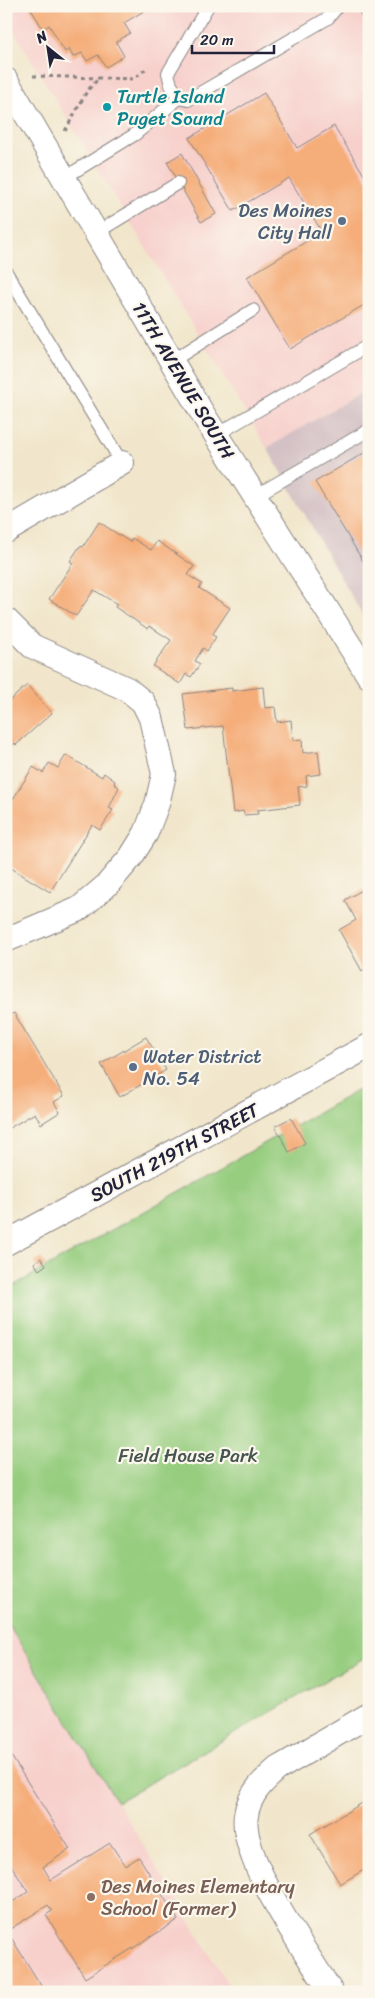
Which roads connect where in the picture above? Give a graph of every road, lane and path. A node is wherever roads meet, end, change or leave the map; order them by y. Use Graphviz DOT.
graph roads {
  1 [pos="208,6"];
  2 [pos="338,6"];
  3 [pos="363,6"];
  4 [pos="369,16"];
  5 [pos="150,63"];
  6 [pos="16,78"];
  7 [pos="99,78"];
  8 [pos="179,98"];
  9 [pos="62,136"];
  10 [pos="64,178"];
  11 [pos="178,183"];
  12 [pos="96,233"];
  13 [pos="6,272"];
  14 [pos="253,310"];
  15 [pos="369,344"];
  16 [pos="172,361"];
  17 [pos="369,430"];
  18 [pos="216,435"];
  19 [pos="122,463"];
  20 [pos="255,496"];
  21 [pos="8,527"];
  22 [pos="6,620"];
  23 [pos="368,673"];
  24 [pos="6,940"];
  25 [pos="369,1046"];
  26 [pos="6,1243"];
  27 [pos="369,1715"];
  28 [pos="331,1992"];
  1 -- 8 [label="lane"];
  2 -- 8 [label="lane"];
  3 -- 4 [label="lane"];
  5 -- 7 [label="path"];
  6 -- 7 [label="path"];
  6 -- 10 [label="street, 11TH AVENUE SOUTH"];
  7 -- 9 [label="path"];
  8 -- 10 [label="lane"];
  10 -- 12 [label="street, 11TH AVENUE SOUTH"];
  11 -- 12 [label="lane"];
  12 -- 16 [label="street, 11TH AVENUE SOUTH"];
  13 -- 19 [label="lane"];
  14 -- 16 [label="lane"];
  15 -- 18 [label="lane"];
  16 -- 18 [label="street, 11TH AVENUE SOUTH"];
  17 -- 20 [label="lane"];
  18 -- 20 [label="street, 11TH AVENUE SOUTH"];
  19 -- 21 [label="street"];
  20 -- 23 [label="street, 11TH AVENUE SOUTH"];
  22 -- 24 [label="street"];
  25 -- 26 [label="street, SOUTH 219TH STREET"];
  27 -- 28 [label="street"];
}
